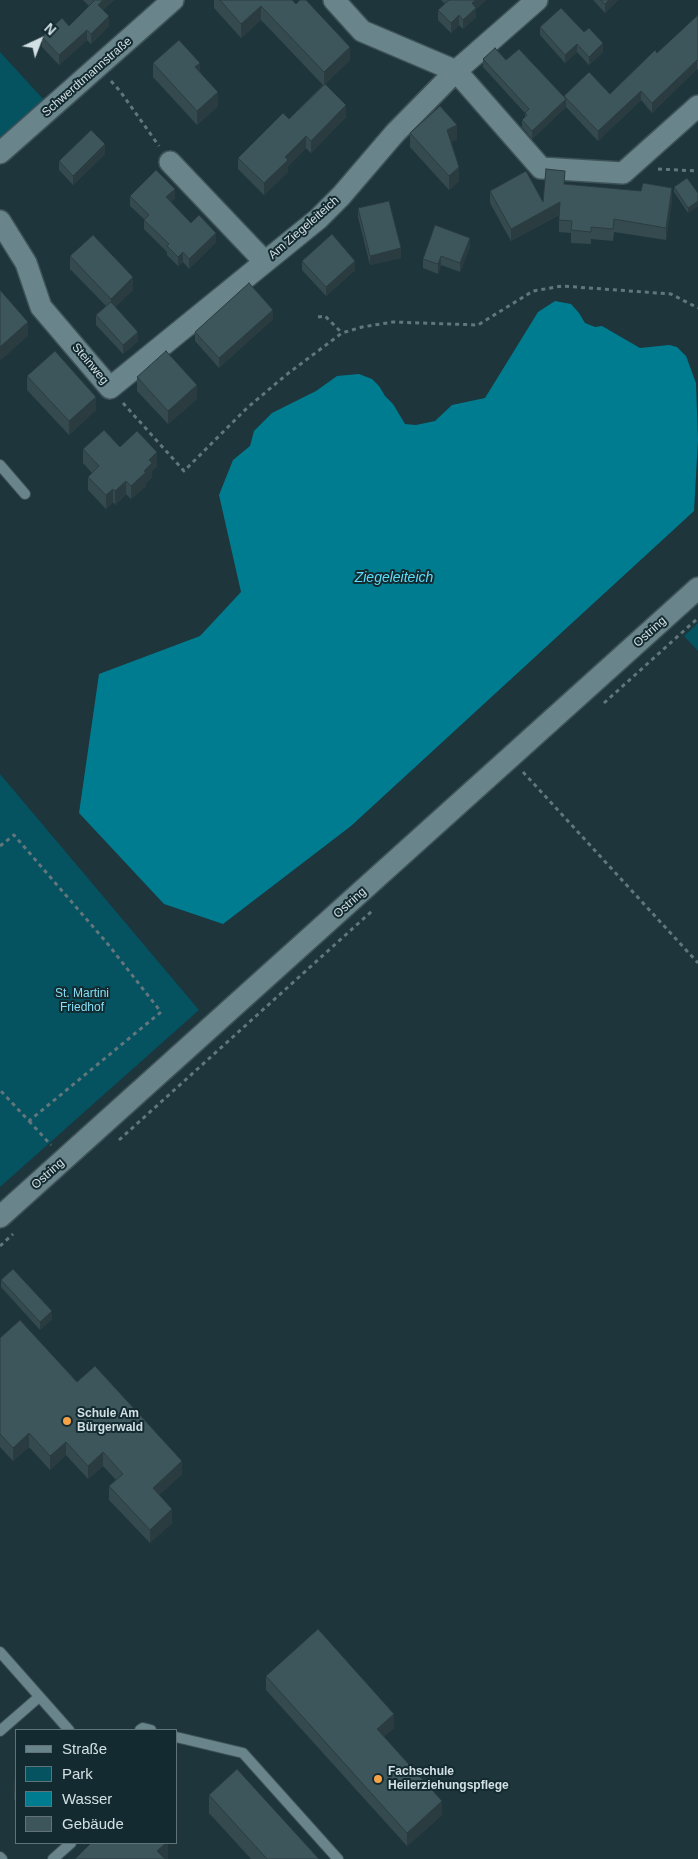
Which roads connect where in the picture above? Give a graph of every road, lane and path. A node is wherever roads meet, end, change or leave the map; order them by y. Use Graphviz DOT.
graph roads {
  1 [pos="174,0"];
  2 [pos="334,0"];
  3 [pos="537,0"];
  4 [pos="98,67"];
  5 [pos="456,71"];
  6 [pos="698,106"];
  7 [pos="0,153"];
  8 [pos="170,162"];
  9 [pos="698,171"];
  10 [pos="623,173"];
  11 [pos="0,221"];
  12 [pos="265,262"];
  13 [pos="698,308"];
  14 [pos="318,317"];
  15 [pos="342,333"];
  16 [pos="110,388"];
  17 [pos="0,465"];
  18 [pos="25,494"];
  19 [pos="698,588"];
  20 [pos="511,758"];
  21 [pos="0,846"];
  22 [pos="698,964"];
  23 [pos="0,1090"];
  24 [pos="29,1122"];
  25 [pos="65,1160"];
  26 [pos="0,1218"];
  27 [pos="0,1652"];
  28 [pos="39,1697"];
  29 [pos="68,1729"];
  30 [pos="0,1731"];
  31 [pos="178,1737"];
  32 [pos="70,1844"];
  33 [pos="52,1859"];
  34 [pos="338,1859"];
  1 -- 4 [label="street, Schwerdtmannstraße"];
  2 -- 5 [label="street"];
  3 -- 5 [label="street, Am Ziegeleiteich"];
  4 -- 7 [label="street, Schwerdtmannstraße"];
  4 -- 8 [label="path"];
  5 -- 10 [label="street"];
  5 -- 12 [label="street, Am Ziegeleiteich"];
  6 -- 10 [label="street"];
  8 -- 12 [label="street, Am Ziegeleiteich"];
  9 -- 10 [label="path"];
  11 -- 16 [label="street, Steinweg"];
  12 -- 16 [label="street, Steinweg"];
  13 -- 15 [label="path"];
  14 -- 15 [label="path"];
  15 -- 16 [label="path"];
  17 -- 18 [label="lane"];
  19 -- 20 [label="street, Ostring"];
  20 -- 22 [label="path"];
  20 -- 25 [label="street, Ostring"];
  21 -- 24 [label="path"];
  23 -- 24 [label="path"];
  24 -- 25 [label="path"];
  25 -- 26 [label="street, Ostring"];
  27 -- 28 [label="lane"];
  28 -- 29 [label="lane"];
  28 -- 30 [label="lane"];
  31 -- 34 [label="lane"];
  32 -- 33 [label="lane"];
}
